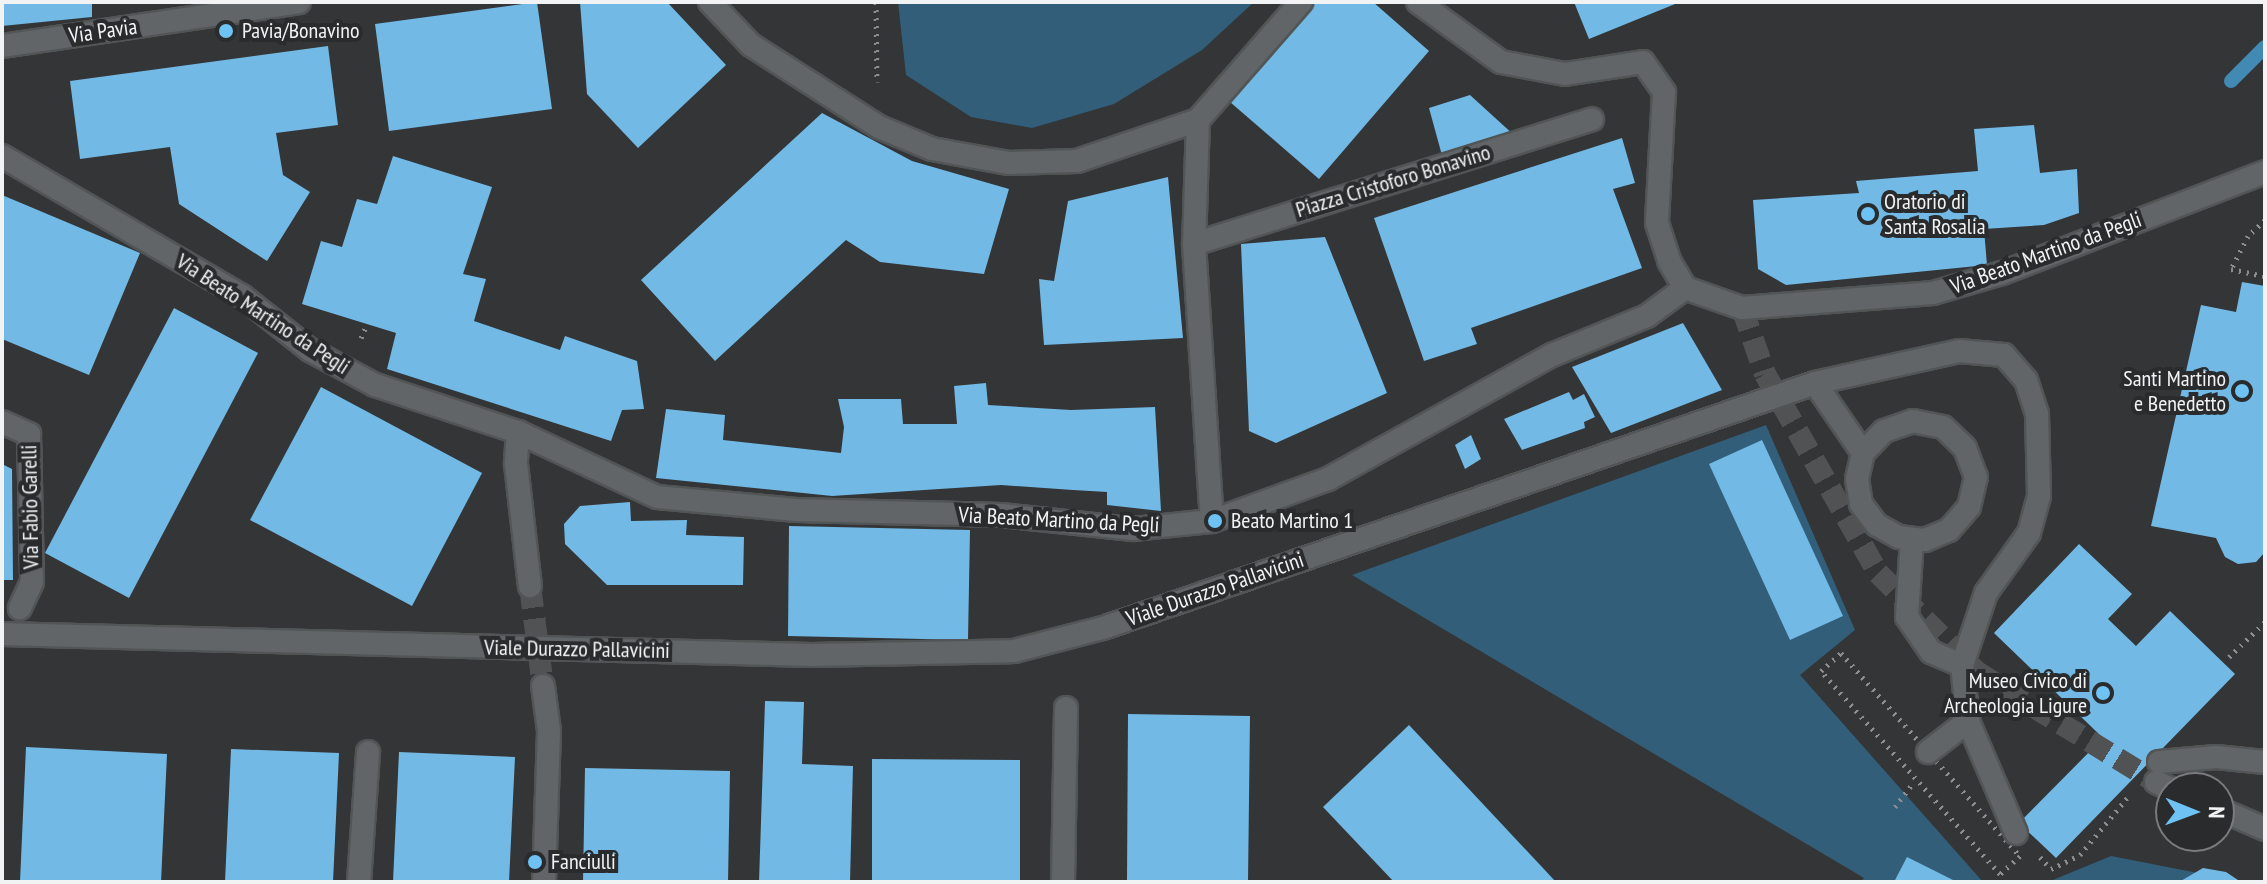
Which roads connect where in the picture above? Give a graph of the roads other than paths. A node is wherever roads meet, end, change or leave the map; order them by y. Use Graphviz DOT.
graph roads {
  1 [pos="299,2"];
  2 [pos="710,2"];
  3 [pos="1301,2"];
  4 [pos="1418,2"];
  5 [pos="2,46"];
  6 [pos="1592,119"];
  7 [pos="1198,120"];
  8 [pos="2,156"];
  9 [pos="2265,172"];
  10 [pos="1194,244"];
  11 [pos="1685,288"];
  12 [pos="1815,383"];
  13 [pos="2,422"];
  14 [pos="518,432"];
  15 [pos="1863,453"];
  16 [pos="1212,521"];
  17 [pos="1912,539"];
  18 [pos="530,586"];
  19 [pos="20,608"];
  20 [pos="2,634"];
  21 [pos="1962,665"];
  22 [pos="543,686"];
  23 [pos="1066,708"];
  24 [pos="1968,721"];
  25 [pos="368,752"];
  26 [pos="1928,752"];
  27 [pos="2265,762"];
  28 [pos="2177,772"];
  29 [pos="2235,816"];
  30 [pos="2265,829"];
  31 [pos="2016,833"];
  32 [pos="359,882"];
  33 [pos="544,882"];
  34 [pos="1063,882"];
  1 -- 5 [label="street, Via Pavia"];
  2 -- 7 [label="street"];
  3 -- 7 [label="street"];
  4 -- 11 [label="street"];
  6 -- 10 [label="street, Piazza Cristoforo Bonavino"];
  7 -- 10 [label="street"];
  8 -- 14 [label="street, Via Beato Martino da Pegli"];
  9 -- 11 [label="street, Via Beato Martino da Pegli"];
  10 -- 16 [label="street"];
  11 -- 16 [label="street, Via Beato Martino da Pegli"];
  12 -- 15 [label="street"];
  12 -- 20 [label="street, Viale Durazzo Pallavicini"];
  12 -- 21 [label="street, Viale Durazzo Pallavicini"];
  13 -- 19 [label="street, Via Fabio Garelli"];
  14 -- 16 [label="street, Via Beato Martino da Pegli"];
  14 -- 18 [label="street"];
  15 -- 17 [label="street"];
  15 -- 17 [label="street"];
  17 -- 21 [label="street"];
  21 -- 24 [label="street, Viale Durazzo Pallavicini"];
  22 -- 33 [label="street"];
  23 -- 34 [label="street"];
  24 -- 26 [label="street"];
  24 -- 31 [label="street, Viale Durazzo Pallavicini"];
  25 -- 32 [label="street"];
  27 -- 28 [label="street"];
  29 -- 30 [label="street"];
}
